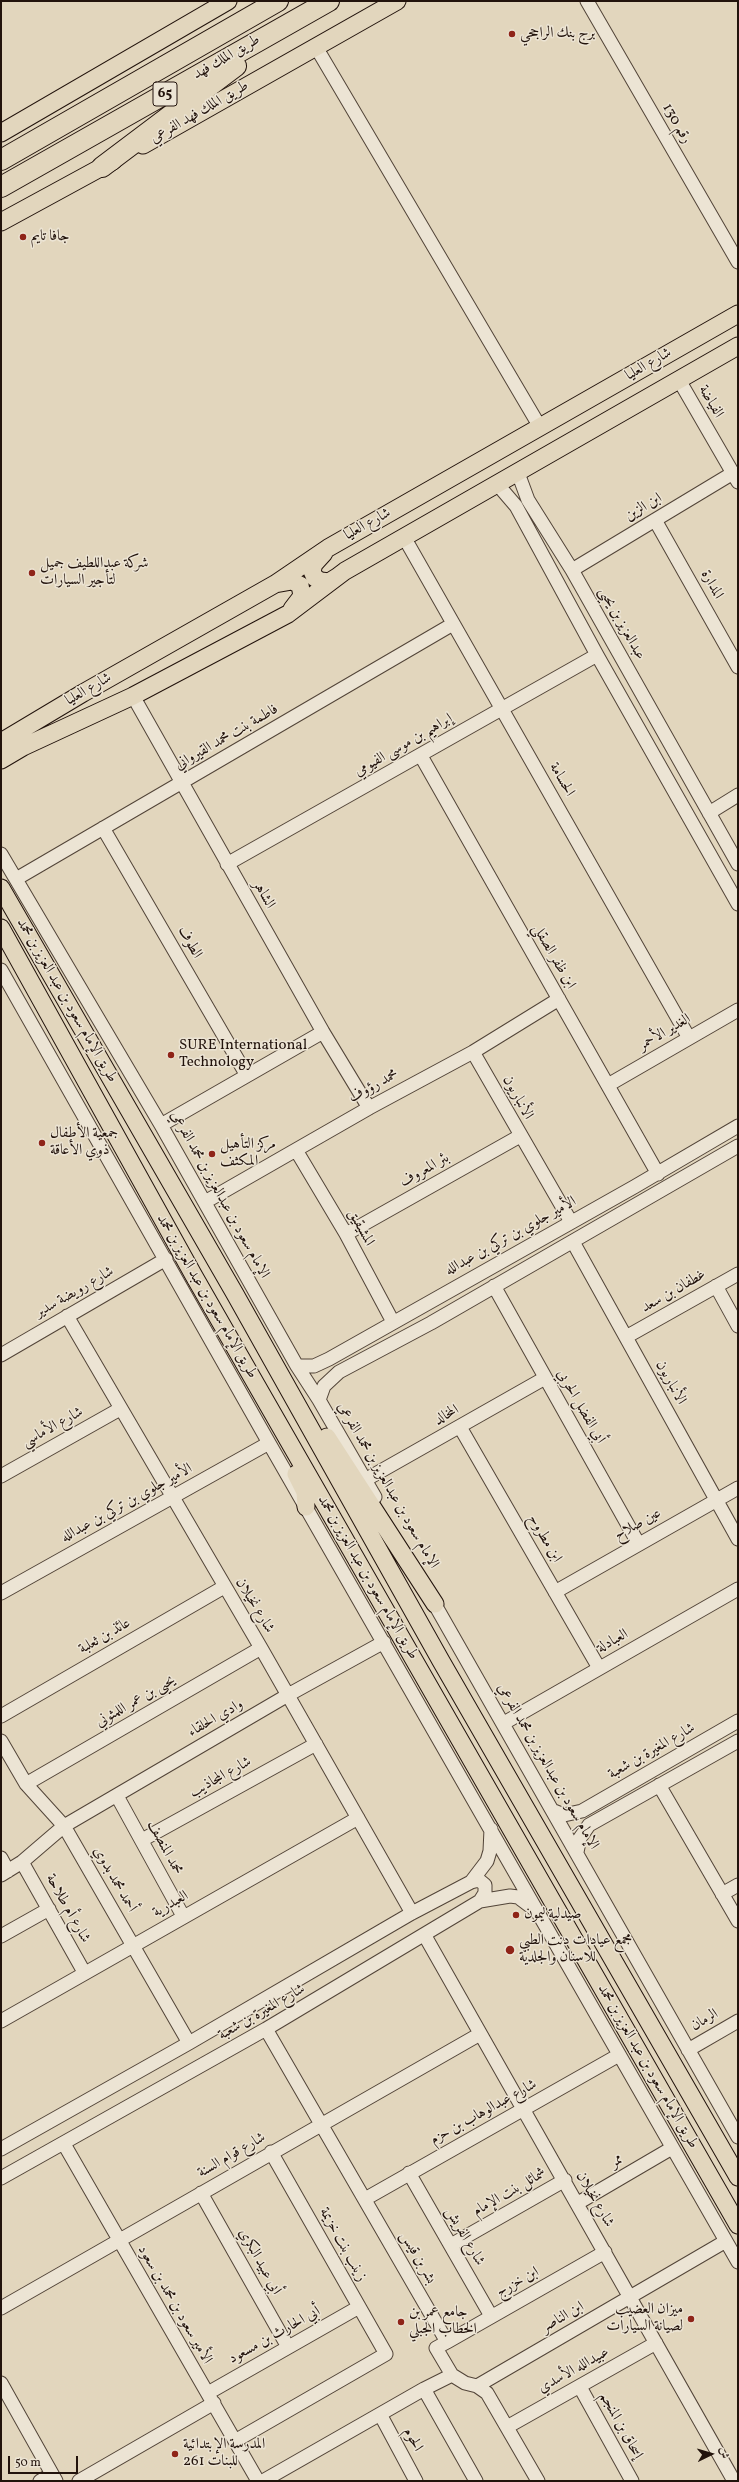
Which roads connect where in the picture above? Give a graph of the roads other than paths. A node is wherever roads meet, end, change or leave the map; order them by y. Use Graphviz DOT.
graph roads {
  1 [pos="228,1"];
  2 [pos="254,1"];
  3 [pos="278,1"];
  4 [pos="329,1"];
  5 [pos="397,1"];
  6 [pos="587,1"];
  7 [pos="308,12"];
  8 [pos="316,46"];
  9 [pos="126,88"];
  10 [pos="1,133"];
  11 [pos="1,160"];
  12 [pos="102,167"];
  13 [pos="1,187"];
  14 [pos="1,222"];
  15 [pos="738,262"];
  16 [pos="738,314"];
  17 [pos="738,346"];
  18 [pos="679,380"];
  19 [pos="540,427"];
  20 [pos="518,473"];
  21 [pos="736,477"];
  22 [pos="498,485"];
  23 [pos="528,500"];
  24 [pos="516,506"];
  25 [pos="656,520"];
  26 [pos="404,537"];
  27 [pos="328,548"];
  28 [pos="345,570"];
  29 [pos="572,570"];
  30 [pos="275,584"];
  31 [pos="288,614"];
  32 [pos="453,624"];
  33 [pos="597,655"];
  34 [pos="738,667"];
  35 [pos="133,696"];
  36 [pos="501,708"];
  37 [pos="1,737"];
  38 [pos="20,740"];
  39 [pos="1,742"];
  40 [pos="421,756"];
  41 [pos="1,760"];
  42 [pos="1,766"];
  43 [pos="682,766"];
  44 [pos="665,775"];
  45 [pos="182,782"];
  46 [pos="738,796"];
  47 [pos="709,813"];
  48 [pos="103,828"];
  49 [pos="1,854"];
  50 [pos="227,864"];
  51 [pos="738,864"];
  52 [pos="16,879"];
  53 [pos="1,888"];
  54 [pos="738,904"];
  55 [pos="1,928"];
  56 [pos="1,970"];
  57 [pos="558,999"];
  58 [pos="738,1010"];
  59 [pos="323,1032"];
  60 [pos="690,1038"];
  61 [pos="473,1052"];
  62 [pos="246,1074"];
  63 [pos="608,1085"];
  64 [pos="369,1108"];
  65 [pos="161,1125"];
  66 [pos="738,1126"];
  67 [pos="520,1136"];
  68 [pos="738,1146"];
  69 [pos="296,1150"];
  70 [pos="658,1174"];
  71 [pos="634,1187"];
  72 [pos="621,1194"];
  73 [pos="641,1200"];
  74 [pos="205,1202"];
  75 [pos="629,1208"];
  76 [pos="571,1222"];
  77 [pos="346,1234"];
  78 [pos="573,1242"];
  79 [pos="166,1259"];
  80 [pos="738,1274"];
  81 [pos="494,1286"];
  82 [pos="716,1286"];
  83 [pos="235,1294"];
  84 [pos="68,1316"];
  85 [pos="393,1322"];
  86 [pos="738,1326"];
  87 [pos="626,1338"];
  88 [pos="1,1355"];
  89 [pos="329,1360"];
  90 [pos="297,1366"];
  91 [pos="248,1370"];
  92 [pos="339,1372"];
  93 [pos="545,1378"];
  94 [pos="319,1400"];
  95 [pos="120,1408"];
  96 [pos="460,1427"];
  97 [pos="269,1442"];
  98 [pos="1,1476"];
  99 [pos="365,1480"];
  100 [pos="738,1488"];
  101 [pos="173,1498"];
  102 [pos="717,1500"];
  103 [pos="306,1507"];
  104 [pos="738,1539"];
  105 [pos="638,1543"];
  106 [pos="224,1587"];
  107 [pos="738,1589"];
  108 [pos="555,1592"];
  109 [pos="1,1593"];
  110 [pos="435,1604"];
  111 [pos="384,1642"];
  112 [pos="261,1648"];
  113 [pos="598,1668"];
  114 [pos="288,1695"];
  115 [pos="1,1716"];
  116 [pos="738,1721"];
  117 [pos="504,1723"];
  118 [pos="1,1741"];
  119 [pos="738,1741"];
  120 [pos="316,1744"];
  121 [pos="26,1784"];
  122 [pos="660,1785"];
  123 [pos="118,1796"];
  124 [pos="554,1811"];
  125 [pos="582,1811"];
  126 [pos="358,1818"];
  127 [pos="589,1825"];
  128 [pos="64,1826"];
  129 [pos="490,1827"];
  130 [pos="142,1840"];
  131 [pos="577,1852"];
  132 [pos="1,1858"];
  133 [pos="22,1862"];
  134 [pos="5,1873"];
  135 [pos="471,1882"];
  136 [pos="738,1885"];
  137 [pos="722,1894"];
  138 [pos="480,1902"];
  139 [pos="49,1909"];
  140 [pos="538,1912"];
  141 [pos="412,1913"];
  142 [pos="183,1916"];
  143 [pos="738,1921"];
  144 [pos="1,1936"];
  145 [pos="425,1936"];
  146 [pos="134,1946"];
  147 [pos="84,1972"];
  148 [pos="1,2021"];
  149 [pos="738,2021"];
  150 [pos="266,2029"];
  151 [pos="480,2034"];
  152 [pos="189,2043"];
  153 [pos="688,2050"];
  154 [pos="619,2055"];
  155 [pos="523,2109"];
  156 [pos="321,2124"];
  157 [pos="738,2137"];
  158 [pos="64,2144"];
  159 [pos="1,2148"];
  160 [pos="672,2148"];
  161 [pos="271,2152"];
  162 [pos="409,2173"];
  163 [pos="1,2178"];
  164 [pos="738,2178"];
  165 [pos="564,2180"];
  166 [pos="201,2193"];
  167 [pos="365,2199"];
  168 [pos="578,2203"];
  169 [pos="738,2225"];
  170 [pos="118,2240"];
  171 [pos="726,2241"];
  172 [pos="451,2246"];
  173 [pos="606,2252"];
  174 [pos="738,2262"];
  175 [pos="631,2297"];
  176 [pos="359,2307"];
  177 [pos="1,2308"];
  178 [pos="491,2316"];
  179 [pos="447,2342"];
  180 [pos="656,2343"];
  181 [pos="288,2347"];
  182 [pos="452,2375"];
  183 [pos="1,2383"];
  184 [pos="478,2386"];
  185 [pos="580,2387"];
  186 [pos="424,2389"];
  187 [pos="211,2398"];
  188 [pos="6,2404"];
  189 [pos="380,2414"];
  190 [pos="507,2427"];
  191 [pos="234,2441"];
  192 [pos="54,2478"];
  193 [pos="40,2481"];
  194 [pos="79,2481"];
  195 [pos="258,2481"];
  196 [pos="263,2481"];
  197 [pos="416,2481"];
  198 [pos="476,2481"];
  199 [pos="538,2481"];
  200 [pos="632,2481"];
  201 [pos="734,2481"];
  1 -- 10 [label="main road"];
  2 -- 9 [label="highway"];
  3 -- 9 [label="highway, طريق الملك فهد / 65"];
  4 -- 7 [label="highway, طريق الملك فهد / 65"];
  5 -- 8 [label="main road, طريق الملك فهد الفرعي"];
  6 -- 15 [label="street, رقم 130"];
  7 -- 12 [label="highway"];
  7 -- 13 [label="highway, طريق الملك فهد / 65"];
  8 -- 12 [label="main road, طريق الملك فهد الفرعي"];
  8 -- 19 [label="street"];
  9 -- 11 [label="highway, طريق الملك فهد / 65"];
  12 -- 14 [label="main road, طريق الملك فهد الفرعي"];
  16 -- 19 [label="main road, شارع العليا"];
  17 -- 18 [label="main road, شارع العليا"];
  18 -- 20 [label="main road, شارع العليا"];
  18 -- 21 [label="street, الفياضة"];
  19 -- 27 [label="main road, شارع العليا"];
  20 -- 22 [label="main road, شارع العليا"];
  20 -- 23 [label="street, عبدالعزيز بن يحيى"];
  21 -- 25 [label="street, ابن الزين"];
  22 -- 24 [label="street"];
  22 -- 26 [label="main road, شارع العليا"];
  23 -- 24 [label="street"];
  23 -- 29 [label="street, عبدالعزيز بن يحيى"];
  24 -- 33 [label="street"];
  25 -- 29 [label="street, ابن الزين"];
  25 -- 34 [label="street, المدارة"];
  26 -- 28 [label="main road, شارع العليا"];
  26 -- 32 [label="street, الحسامة"];
  27 -- 28 [label="main road"];
  27 -- 30 [label="main road, شارع العليا"];
  28 -- 31 [label="main road, شارع العليا"];
  29 -- 43 [label="street, عبدالعزيز بن يحيى"];
  30 -- 31 [label="main road"];
  30 -- 38 [label="main road, شارع العليا"];
  31 -- 35 [label="main road, شارع العليا"];
  32 -- 36 [label="street, الحسامة"];
  32 -- 45 [label="street, فاطمة بنت محمد القيرواني"];
  33 -- 36 [label="street, إبراهيم بن موسى الفيومي"];
  33 -- 44 [label="street"];
  35 -- 38 [label="main road, شارع العليا"];
  35 -- 45 [label="street, الشاهر"];
  36 -- 40 [label="street, إبراهيم بن موسى الفيومي"];
  36 -- 60 [label="street, الحسامة"];
  37 -- 38 [label="main road"];
  38 -- 39 [label="main road, شارع العليا"];
  38 -- 41 [label="main road, شارع العليا"];
  38 -- 42 [label="street"];
  40 -- 50 [label="street, إبراهيم بن موسى الفيومي"];
  40 -- 57 [label="street, ابن ظفر الصقلي"];
  43 -- 44 [label="street"];
  43 -- 47 [label="street, عبدالعزيز بن يحيى"];
  44 -- 54 [label="street"];
  45 -- 48 [label="street, فاطمة بنت محمد القيرواني"];
  45 -- 50 [label="street, الشاهر"];
  46 -- 47 [label="street"];
  47 -- 51 [label="street, عبدالعزيز بن يحيى"];
  48 -- 52 [label="street, فاطمة بنت محمد القيرواني"];
  48 -- 62 [label="street, الطوف"];
  49 -- 52 [label="street, الإمام سعود بن عبدالعزيز بن محمد الفرعي"];
  50 -- 59 [label="street, الشاهر"];
  52 -- 65 [label="street, الإمام سعود بن عبدالعزيز بن محمد الفرعي"];
  53 -- 83 [label="main road, طريق الإمام سعود بن عبد العزيز بن محمد"];
  55 -- 91 [label="main road, طريق الإمام سعود بن عبد العزيز بن محمد"];
  56 -- 79 [label="street"];
  57 -- 61 [label="street, محمد رؤوف"];
  57 -- 63 [label="street, ابن ظفر الصقلي"];
  58 -- 60 [label="street, الغدير الأحمر"];
  59 -- 62 [label="street"];
  59 -- 64 [label="street, الشاهر"];
  60 -- 63 [label="street, الغدير الأحمر"];
  61 -- 64 [label="street, محمد رؤوف"];
  61 -- 67 [label="street, الأنباريون"];
  62 -- 65 [label="street"];
  63 -- 70 [label="street, ابن ظفر الصقلي"];
  64 -- 69 [label="street, محمد رؤوف"];
  65 -- 74 [label="street, الإمام سعود بن عبدالعزيز بن محمد الفرعي"];
  66 -- 70 [label="street, الأمير جلوي بن تركي بن عبدالله"];
  67 -- 76 [label="street, الأنباريون"];
  67 -- 77 [label="street, بئر المعروف"];
  68 -- 73 [label="street"];
  69 -- 74 [label="street, محمد رؤوف"];
  69 -- 77 [label="street, المشيقيق"];
  70 -- 71 [label="street, الأمير جلوي بن تركي بن عبدالله"];
  71 -- 72 [label="street, الأمير جلوي بن تركي بن عبدالله"];
  71 -- 73 [label="street"];
  72 -- 75 [label="street"];
  72 -- 76 [label="street, الأمير جلوي بن تركي بن عبدالله"];
  73 -- 75 [label="street"];
  74 -- 90 [label="street, الإمام سعود بن عبدالعزيز بن محمد الفرعي"];
  75 -- 78 [label="street"];
  76 -- 85 [label="street, الأمير جلوي بن تركي بن عبدالله"];
  77 -- 85 [label="street, المشيقيق"];
  78 -- 81 [label="street"];
  78 -- 87 [label="street, الأنباريون"];
  79 -- 84 [label="street, شارع رويضة سدير"];
  79 -- 97 [label="street"];
  80 -- 82 [label="street, غطفان بن سعد"];
  81 -- 92 [label="street"];
  81 -- 93 [label="street, أبي الفضل الحربي"];
  82 -- 86 [label="street"];
  82 -- 87 [label="street, غطفان بن سعد"];
  83 -- 110 [label="main road"];
  83 -- 164 [label="main road, طريق الإمام سعود بن عبد العزيز بن محمد"];
  84 -- 88 [label="street, شارع رويضة سدير"];
  84 -- 95 [label="street, شارع نخيلان"];
  85 -- 89 [label="street, الأمير جلوي بن تركي بن عبدالله"];
  87 -- 102 [label="street, الأنباريون"];
  89 -- 90 [label="street, الأمير جلوي بن تركي بن عبدالله"];
  89 -- 92 [label="street"];
  90 -- 94 [label="street, الإمام سعود بن عبدالعزيز بن محمد الفرعي"];
  91 -- 103 [label="main road"];
  91 -- 169 [label="main road, طريق الإمام سعود بن عبد العزيز بن محمد"];
  92 -- 94 [label="street"];
  93 -- 96 [label="street, المخالد"];
  93 -- 105 [label="street, أبي الفضل الحربي"];
  94 -- 99 [label="street, الإمام سعود بن عبدالعزيز بن محمد الفرعي"];
  95 -- 98 [label="street, شارع الأماسي"];
  95 -- 101 [label="street, شارع نخيلان"];
  96 -- 99 [label="street, المخالد"];
  96 -- 108 [label="street, ابن مطروح"];
  97 -- 101 [label="street, الأمير جلوي بن تركي بن عبدالله"];
  97 -- 103 [label="street"];
  99 -- 110 [label="street, الإمام سعود بن عبدالعزيز بن محمد الفرعي"];
  100 -- 102 [label="street, عين صلاح"];
  101 -- 106 [label="street, شارع نخيلان"];
  101 -- 109 [label="street, الأمير جلوي بن تركي بن عبدالله"];
  102 -- 104 [label="street, الأنباريون"];
  102 -- 105 [label="street, عين صلاح"];
  103 -- 111 [label="street"];
  105 -- 108 [label="street, عين صلاح"];
  106 -- 112 [label="street, شارع نخيلان"];
  106 -- 115 [label="street, عائذ بن ثعلبة"];
  107 -- 113 [label="street, العبادلة"];
  108 -- 113 [label="street, ابن مطروح"];
  110 -- 117 [label="street, الإمام سعود بن عبدالعزيز بن محمد الفرعي"];
  111 -- 114 [label="street, وادي الحلقاء"];
  111 -- 129 [label="street"];
  112 -- 114 [label="street, شارع نخيلان"];
  112 -- 121 [label="street, يحيى بن عمر اللمثوني"];
  113 -- 117 [label="street, العبادلة"];
  114 -- 120 [label="street, شارع نخيلان"];
  114 -- 123 [label="street, وادي الحلقاء"];
  116 -- 125 [label="street, شارع المغيرة بن شعبة"];
  117 -- 124 [label="street, الإمام سعود بن عبدالعزيز بن محمد الفرعي"];
  118 -- 121 [label="street, أحمد محمد بدوي"];
  119 -- 122 [label="street"];
  120 -- 126 [label="street, شارع نخيلان"];
  120 -- 130 [label="street, شارع المجاذيب"];
  121 -- 128 [label="street, أحمد محمد بدوي"];
  122 -- 127 [label="street"];
  122 -- 137 [label="street"];
  123 -- 128 [label="street, وادي الحلقاء"];
  123 -- 130 [label="street, محمد المنصف"];
  124 -- 125 [label="street"];
  124 -- 131 [label="street, الإمام سعود بن عبدالعزيز بن محمد الفرعي"];
  125 -- 127 [label="street"];
  126 -- 141 [label="street, شارع نخيلان"];
  126 -- 142 [label="street, العبدرية"];
  127 -- 131 [label="street"];
  128 -- 133 [label="street, وادي الحلقاء"];
  128 -- 146 [label="street, أحمد محمد بدوي"];
  129 -- 135 [label="street, شارع المغيرة بن شعبة"];
  129 -- 140 [label="street"];
  130 -- 142 [label="street, محمد المنصف"];
  131 -- 153 [label="street, الإمام سعود بن عبدالعزيز بن محمد الفرعي"];
  132 -- 134 [label="street"];
  133 -- 134 [label="street, وادي الحلقاء"];
  133 -- 139 [label="street, شارع أم طلاحة"];
  135 -- 138 [label="street"];
  135 -- 141 [label="street, شارع المغيرة بن شعبة"];
  136 -- 137 [label="street"];
  137 -- 143 [label="street"];
  138 -- 140 [label="street, شارع المغيرة بن شعبة"];
  138 -- 145 [label="street, شارع المغيرة بن شعبة"];
  139 -- 144 [label="street"];
  139 -- 147 [label="street, شارع أم طلاحة"];
  140 -- 154 [label="street"];
  141 -- 152 [label="street, شارع المغيرة بن شعبة"];
  142 -- 146 [label="street, العبدرية"];
  145 -- 150 [label="street, شارع المغيرة بن شعبة"];
  145 -- 151 [label="street, شارع نخيلان"];
  146 -- 147 [label="street, العبدرية"];
  146 -- 152 [label="street, أحمد محمد بدوي"];
  147 -- 148 [label="street, العبدرية"];
  149 -- 153 [label="street, الرمان"];
  150 -- 156 [label="street, بشر بن قيس"];
  150 -- 158 [label="street, شارع المغيرة بن شعبة"];
  151 -- 155 [label="street, شارع نخيلان"];
  151 -- 156 [label="street, شارع قوام السنة"];
  152 -- 159 [label="street, شارع المغيرة بن شعبة"];
  153 -- 157 [label="street, الإمام سعود بن عبدالعزيز بن محمد الفرعي"];
  154 -- 155 [label="street, شارع عبدالوهاب بن حزم"];
  154 -- 160 [label="street"];
  155 -- 162 [label="street, شارع عبدالوهاب بن حزم"];
  155 -- 165 [label="street, شارع نخيلان"];
  156 -- 161 [label="street, شارع قوام السنة"];
  156 -- 167 [label="street, بشر بن قيس"];
  158 -- 163 [label="street, شارع المغيرة بن شعبة"];
  158 -- 170 [label="street, الأمير سعود بن محمد بن سعود"];
  160 -- 168 [label="street, ممر"];
  160 -- 171 [label="street"];
  161 -- 166 [label="street, شارع قوام السنة"];
  161 -- 176 [label="street, زينب بنت خزيمة"];
  162 -- 167 [label="street, شارع عبدالوهاب بن حزم"];
  162 -- 172 [label="street, شارع الفريش"];
  165 -- 168 [label="street, شارع نخيلان"];
  165 -- 172 [label="street, شمائل بنت الإمام"];
  166 -- 170 [label="street, شارع قوام السنة"];
  166 -- 181 [label="street, أبي عبيد البكري"];
  167 -- 179 [label="street, بشر بن قيس"];
  168 -- 173 [label="street, شارع نخيلان"];
  170 -- 177 [label="street, شارع قوام السنة"];
  170 -- 187 [label="street, الأمير سعود بن محمد بن سعود"];
  171 -- 174 [label="street"];
  171 -- 175 [label="street, ابن الناصر"];
  172 -- 178 [label="street, شارع الفريش"];
  173 -- 175 [label="street, شارع نخيلان"];
  173 -- 178 [label="street, ابن خزرج"];
  175 -- 180 [label="street, شارع نخيلان"];
  175 -- 184 [label="street, ابن الناصر"];
  176 -- 181 [label="street, أبي الحارث بن مسعود"];
  176 -- 191 [label="street, زينب بنت خزيمة"];
  178 -- 179 [label="street, ابن خزرج"];
  179 -- 182 [label="street"];
  180 -- 185 [label="street, عبيدالله الأسدي"];
  180 -- 201 [label="street, شارع نخيلان"];
  181 -- 187 [label="street, أبي الحارث بن مسعود"];
  182 -- 184 [label="street"];
  182 -- 186 [label="street"];
  183 -- 188 [label="street"];
  184 -- 190 [label="street"];
  185 -- 190 [label="street, عبيدالله الأسدي"];
  185 -- 200 [label="street, إسحاق بن المنجم"];
  186 -- 189 [label="street"];
  186 -- 198 [label="street"];
  187 -- 191 [label="street, الأمير سعود بن محمد بن سعود"];
  187 -- 194 [label="street, أبي الحارث بن مسعود"];
  188 -- 192 [label="street"];
  189 -- 196 [label="street"];
  189 -- 197 [label="street, الحوم"];
  190 -- 199 [label="street"];
  191 -- 195 [label="street, الأمير سعود بن محمد بن سعود"];
  192 -- 193 [label="street"];
}
